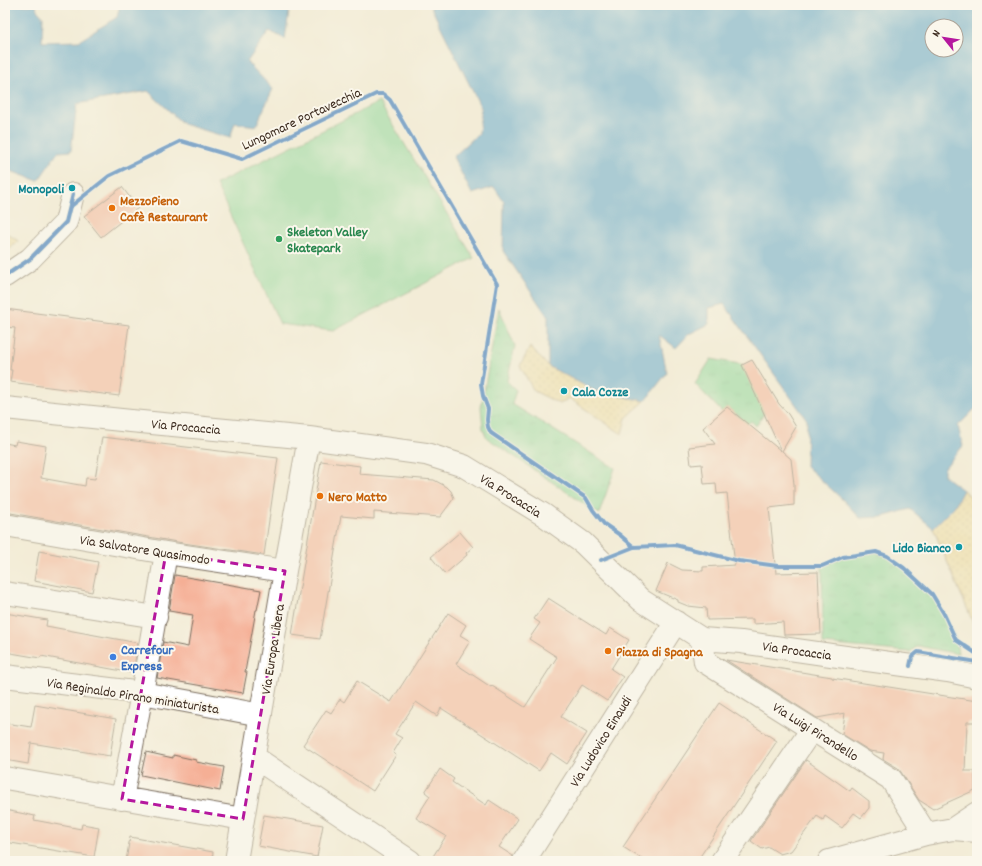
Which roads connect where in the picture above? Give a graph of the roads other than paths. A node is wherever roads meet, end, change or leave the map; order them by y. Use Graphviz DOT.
graph roads {
  1 [pos="73,194"];
  2 [pos="5,276"];
  3 [pos="5,408"];
  4 [pos="309,438"];
  5 [pos="5,525"];
  6 [pos="166,553"];
  7 [pos="284,572"];
  8 [pos="5,593"];
  9 [pos="156,617"];
  10 [pos="676,622"];
  11 [pos="702,639"];
  12 [pos="5,676"];
  13 [pos="977,677"];
  14 [pos="142,693"];
  15 [pos="261,715"];
  16 [pos="812,729"];
  17 [pos="254,757"];
  18 [pos="5,778"];
  19 [pos="122,798"];
  20 [pos="977,813"];
  21 [pos="243,819"];
  22 [pos="953,829"];
  23 [pos="977,831"];
  24 [pos="926,834"];
  25 [pos="236,861"];
  26 [pos="410,861"];
  27 [pos="524,861"];
  28 [pos="722,861"];
  29 [pos="828,861"];
  1 -- 2 [label="street"];
  3 -- 4 [label="street, Via Procaccia"];
  4 -- 7 [label="street, Via Europa Libera"];
  4 -- 10 [label="street, Via Procaccia"];
  5 -- 6 [label="street, Via Salvatore Quasimodo"];
  6 -- 7 [label="street, Via Salvatore Quasimodo"];
  6 -- 9 [label="street"];
  7 -- 15 [label="street, Via Europa Libera"];
  8 -- 9 [label="street"];
  9 -- 14 [label="street"];
  10 -- 11 [label="street, Via Procaccia"];
  10 -- 27 [label="street, Via Ludovico Einaudi"];
  11 -- 13 [label="street, Via Procaccia"];
  11 -- 16 [label="street, Via Luigi Pirandello"];
  12 -- 14 [label="street, Via Reginaldo Pirano miniaturista"];
  14 -- 15 [label="street, Via Reginaldo Pirano miniaturista"];
  14 -- 19 [label="street"];
  15 -- 17 [label="street, Via Europa Libera"];
  16 -- 24 [label="street, Via Luigi Pirandello"];
  16 -- 28 [label="street"];
  17 -- 21 [label="street, Via Europa Libera"];
  17 -- 26 [label="street"];
  18 -- 19 [label="street"];
  19 -- 21 [label="street"];
  20 -- 22 [label="street"];
  21 -- 25 [label="street, Via Europa Libera"];
  22 -- 23 [label="street"];
  22 -- 24 [label="street"];
  24 -- 29 [label="street"];
}
